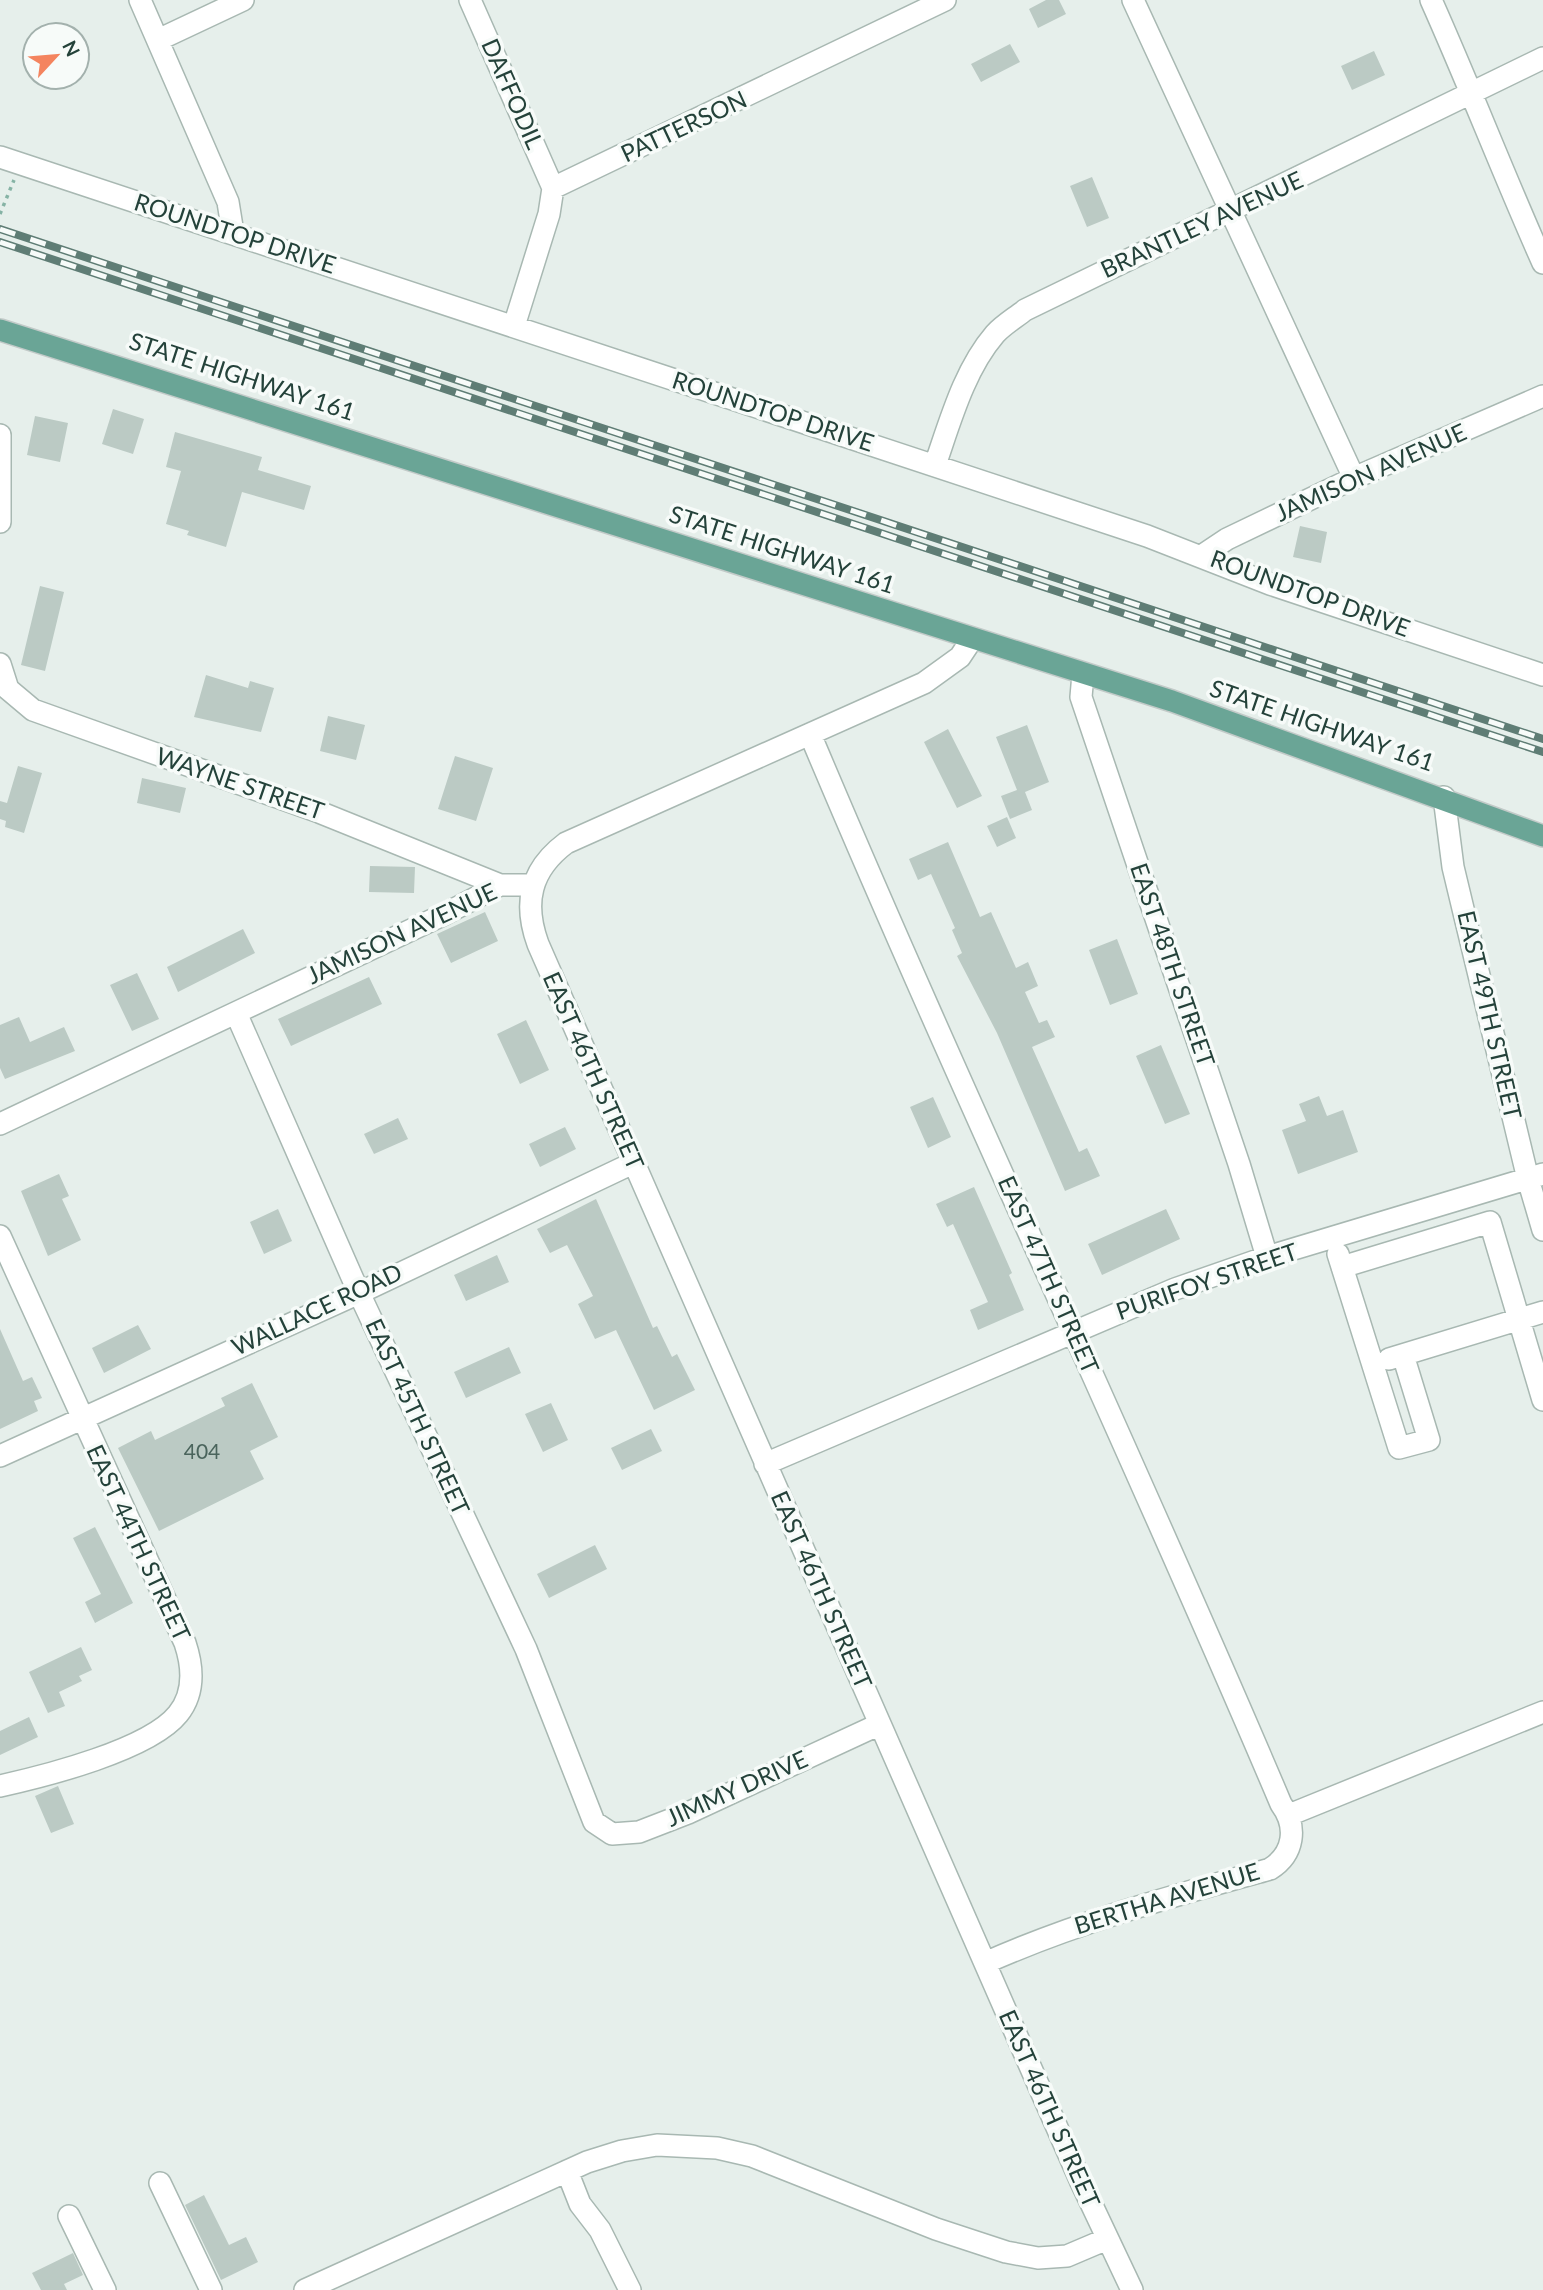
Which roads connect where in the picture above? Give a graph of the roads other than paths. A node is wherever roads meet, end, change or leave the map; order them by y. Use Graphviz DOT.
graph roads {
  1 [pos="140,0"];
  2 [pos="243,0"];
  3 [pos="470,0"];
  4 [pos="945,0"];
  5 [pos="1133,0"];
  6 [pos="1431,0"];
  7 [pos="158,40"];
  8 [pos="1543,58"];
  9 [pos="1473,94"];
  10 [pos="0,157"];
  11 [pos="552,188"];
  12 [pos="1232,212"];
  13 [pos="233,233"];
  14 [pos="1543,263"];
  15 [pos="514,326"];
  16 [pos="0,330"];
  17 [pos="1543,396"];
  18 [pos="0,435"];
  19 [pos="935,465"];
  20 [pos="1354,478"];
  21 [pos="0,522"];
  22 [pos="1203,555"];
  23 [pos="972,639"];
  24 [pos="0,664"];
  25 [pos="1083,674"];
  26 [pos="1543,675"];
  27 [pos="810,734"];
  28 [pos="1444,797"];
  29 [pos="1543,835"];
  30 [pos="500,885"];
  31 [pos="532,885"];
  32 [pos="236,1013"];
  33 [pos="0,1124"];
  34 [pos="633,1163"];
  35 [pos="1535,1176"];
  36 [pos="1543,1230"];
  37 [pos="0,1236"];
  38 [pos="1334,1239"];
  39 [pos="1267,1257"];
  40 [pos="1342,1267"];
  41 [pos="359,1293"];
  42 [pos="1543,1312"];
  43 [pos="1519,1320"];
  44 [pos="1074,1331"];
  45 [pos="1403,1355"];
  46 [pos="1374,1364"];
  47 [pos="1543,1400"];
  48 [pos="81,1419"];
  49 [pos="0,1456"];
  50 [pos="765,1464"];
  51 [pos="1543,1712"];
  52 [pos="880,1724"];
  53 [pos="0,1786"];
  54 [pos="1289,1815"];
  55 [pos="594,1822"];
  56 [pos="985,1963"];
  57 [pos="567,2171"];
  58 [pos="160,2183"];
  59 [pos="69,2216"];
  60 [pos="1107,2239"];
  61 [pos="105,2290"];
  62 [pos="211,2290"];
  63 [pos="305,2290"];
  64 [pos="630,2290"];
  65 [pos="1132,2290"];
  1 -- 7 [label="street"];
  2 -- 7 [label="street"];
  3 -- 11 [label="street, DAFFODIL"];
  4 -- 11 [label="street, PATTERSON"];
  5 -- 12 [label="street"];
  6 -- 9 [label="street"];
  7 -- 13 [label="street"];
  8 -- 9 [label="street, BRANTLEY AVENUE"];
  9 -- 12 [label="street, BRANTLEY AVENUE"];
  9 -- 14 [label="street"];
  10 -- 13 [label="street, ROUNDTOP DRIVE"];
  11 -- 15 [label="street"];
  12 -- 19 [label="street, BRANTLEY AVENUE"];
  12 -- 20 [label="street"];
  13 -- 15 [label="street, ROUNDTOP DRIVE"];
  15 -- 19 [label="street, ROUNDTOP DRIVE"];
  16 -- 23 [label="main road, STATE HIGHWAY 161"];
  17 -- 20 [label="street, JAMISON AVENUE"];
  18 -- 21 [label="street"];
  19 -- 22 [label="street, ROUNDTOP DRIVE"];
  20 -- 22 [label="street, JAMISON AVENUE"];
  22 -- 26 [label="street, ROUNDTOP DRIVE"];
  23 -- 25 [label="main road, STATE HIGHWAY 161"];
  23 -- 27 [label="street, JAMISON AVENUE"];
  24 -- 30 [label="street, WAYNE STREET"];
  25 -- 28 [label="main road, STATE HIGHWAY 161"];
  25 -- 39 [label="street, EAST 48TH STREET"];
  27 -- 31 [label="street, JAMISON AVENUE"];
  27 -- 44 [label="street, EAST 47TH STREET"];
  28 -- 29 [label="main road, STATE HIGHWAY 161"];
  28 -- 35 [label="street, EAST 49TH STREET"];
  30 -- 31 [label="street, JAMISON AVENUE"];
  30 -- 32 [label="street, JAMISON AVENUE"];
  31 -- 34 [label="street, EAST 46TH STREET"];
  32 -- 33 [label="street, JAMISON AVENUE"];
  32 -- 41 [label="street, EAST 45TH STREET"];
  34 -- 41 [label="street, WALLACE ROAD"];
  34 -- 50 [label="street, EAST 46TH STREET"];
  35 -- 36 [label="street, EAST 49TH STREET"];
  35 -- 38 [label="street, PURIFOY STREET"];
  37 -- 48 [label="street, EAST 44TH STREET"];
  38 -- 39 [label="street, PURIFOY STREET"];
  38 -- 40 [label="street"];
  39 -- 44 [label="street, PURIFOY STREET"];
  40 -- 43 [label="street"];
  40 -- 46 [label="street"];
  41 -- 48 [label="street, WALLACE ROAD"];
  41 -- 55 [label="street, EAST 45TH STREET"];
  42 -- 43 [label="street"];
  43 -- 45 [label="street"];
  43 -- 47 [label="street"];
  44 -- 50 [label="street, PURIFOY STREET"];
  44 -- 54 [label="street, EAST 47TH STREET"];
  45 -- 46 [label="street"];
  45 -- 46 [label="street"];
  48 -- 49 [label="street, WALLACE ROAD"];
  48 -- 53 [label="street, EAST 44TH STREET"];
  50 -- 52 [label="street, EAST 46TH STREET"];
  51 -- 54 [label="street"];
  52 -- 55 [label="street, JIMMY DRIVE"];
  52 -- 56 [label="street, EAST 46TH STREET"];
  54 -- 56 [label="street, BERTHA AVENUE"];
  56 -- 60 [label="street, EAST 46TH STREET"];
  57 -- 60 [label="street"];
  57 -- 63 [label="street"];
  57 -- 64 [label="street"];
  58 -- 62 [label="street"];
  59 -- 61 [label="street"];
  60 -- 65 [label="street, EAST 46TH STREET"];
}
